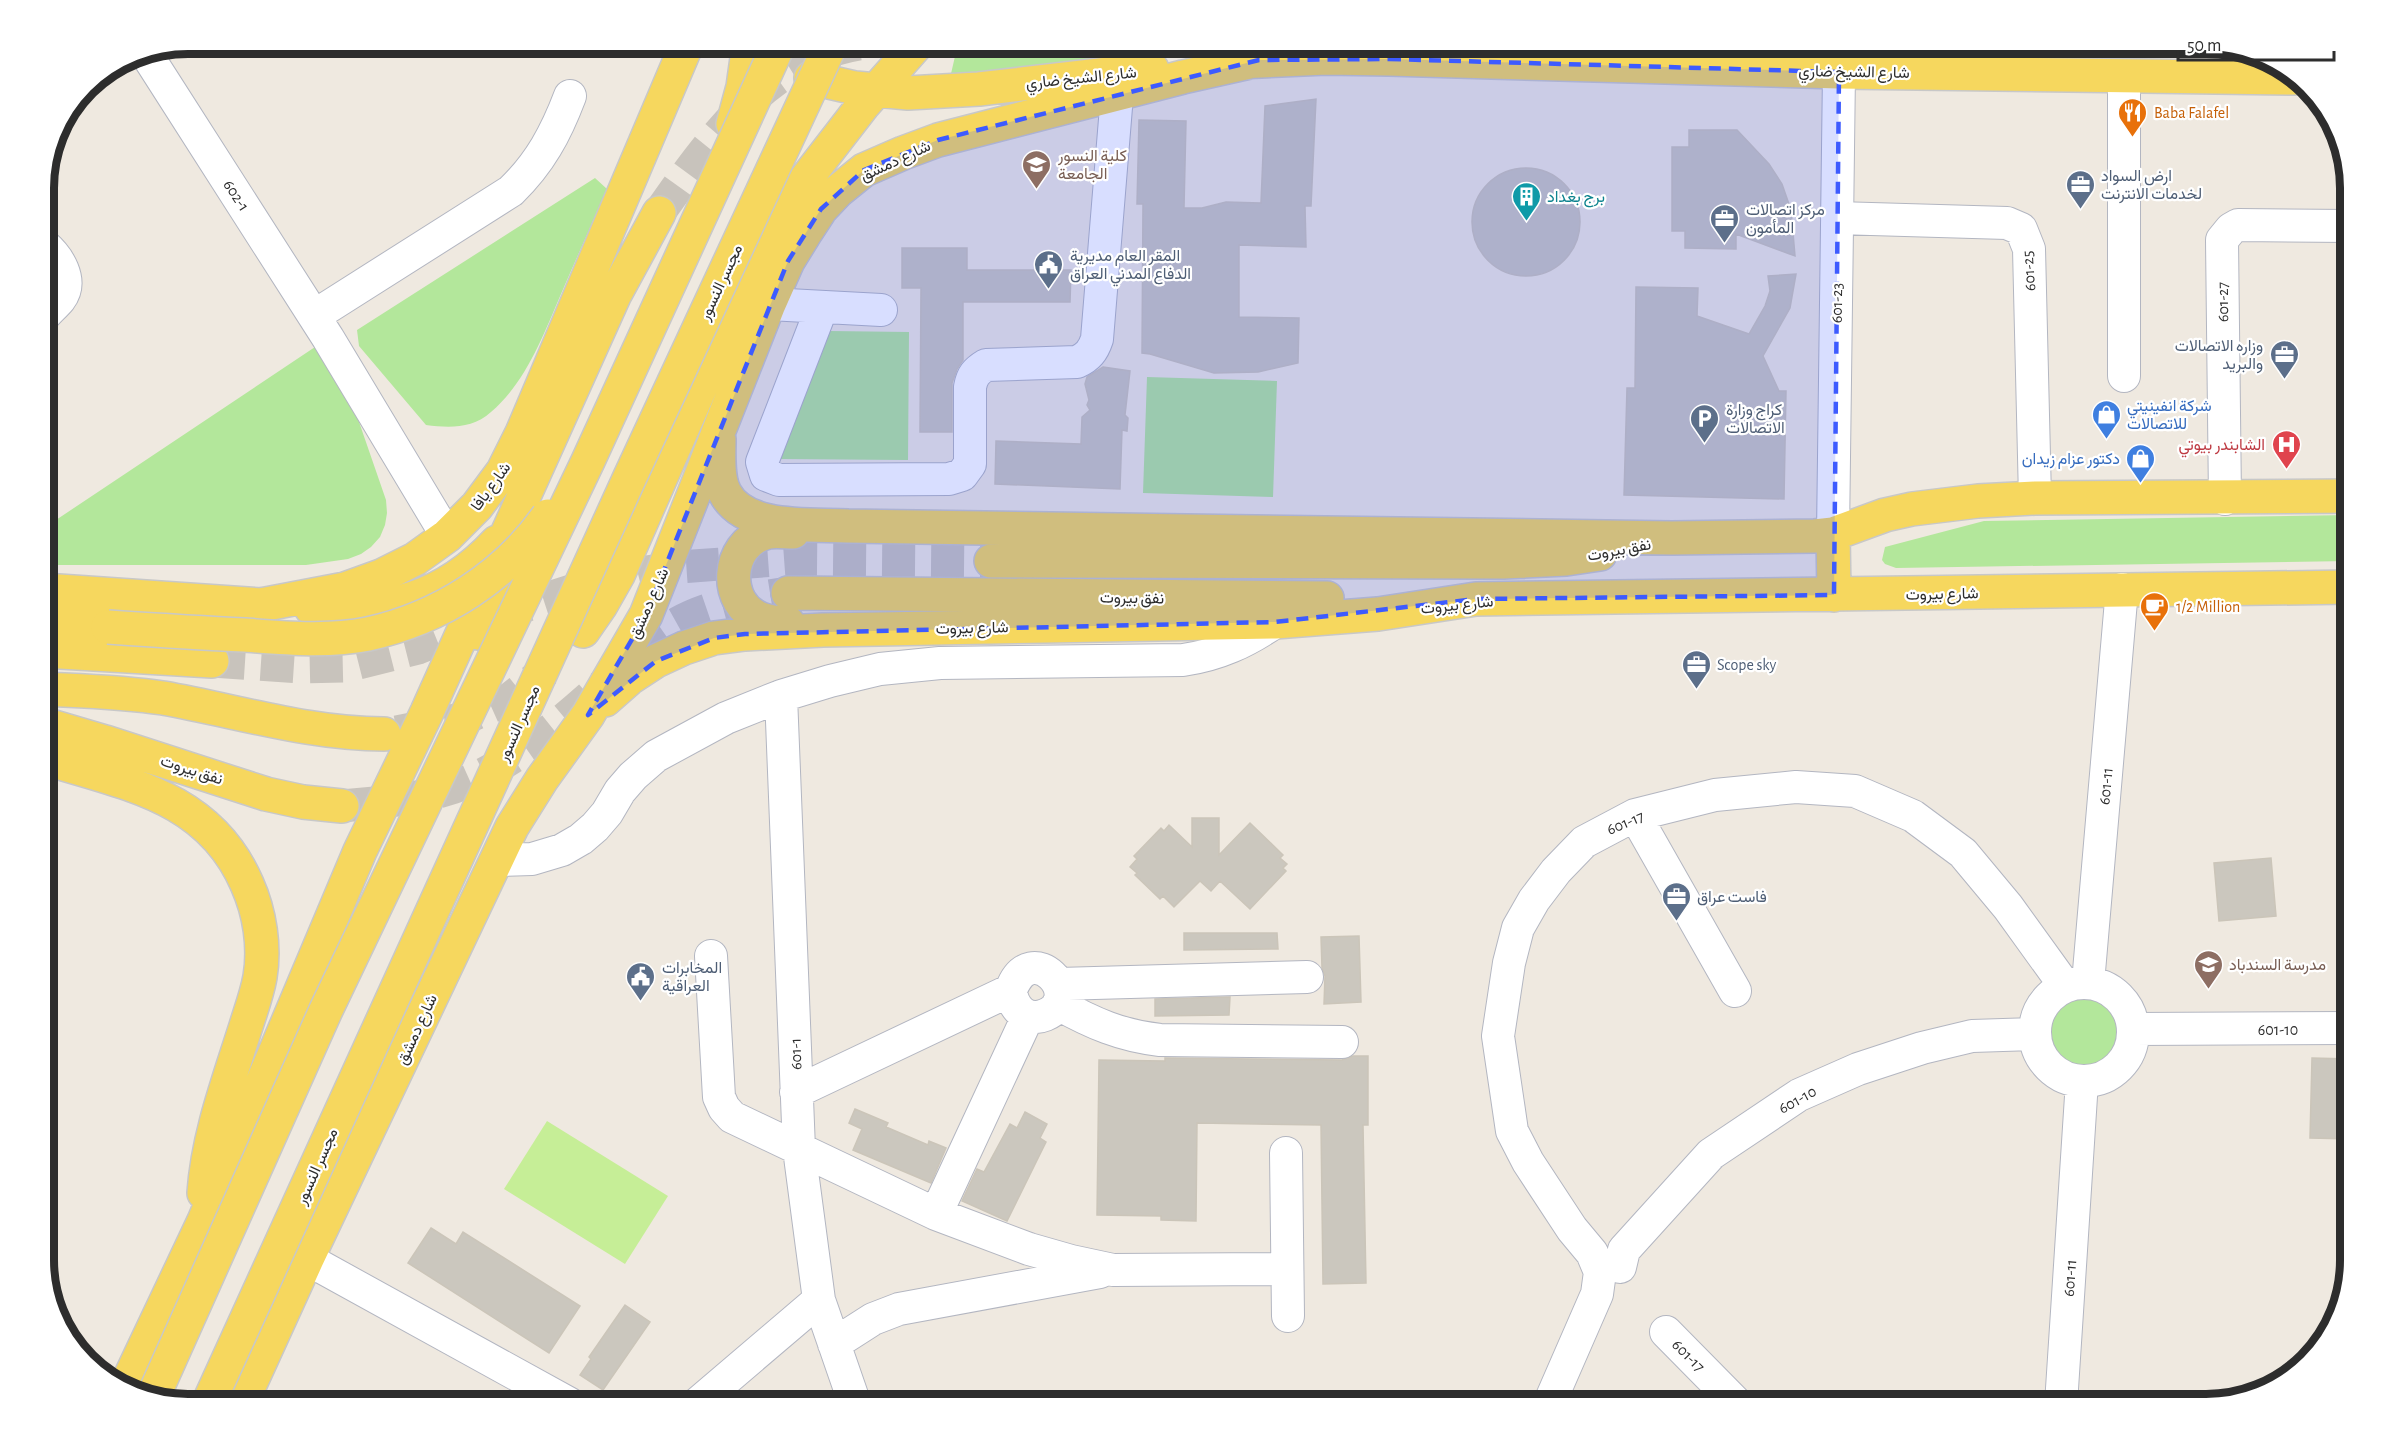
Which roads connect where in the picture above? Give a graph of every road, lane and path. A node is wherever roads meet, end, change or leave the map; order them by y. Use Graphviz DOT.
graph roads {
  1 [pos="683,54"];
  2 [pos="748,54"];
  3 [pos="772,54"];
  4 [pos="774,54"];
  5 [pos="826,54"];
  6 [pos="903,54"];
  7 [pos="907,54"];
  8 [pos="151,60"];
  9 [pos="1259,60"];
  10 [pos="1839,72"];
  11 [pos="2124,76"];
  12 [pos="811,78"];
  13 [pos="2282,78"];
  14 [pos="979,89"];
  15 [pos="875,91"];
  16 [pos="1117,95"];
  17 [pos="570,96"];
  18 [pos="824,156"];
  19 [pos="864,170"];
  20 [pos="659,213"];
  21 [pos="796,218"];
  22 [pos="1837,218"];
  23 [pos="2340,226"];
  24 [pos="54,254"];
  25 [pos="762,283"];
  26 [pos="54,305"];
  27 [pos="822,307"];
  28 [pos="881,310"];
  29 [pos="321,327"];
  30 [pos="2124,376"];
  31 [pos="719,431"];
  32 [pos="588,461"];
  33 [pos="2340,496"];
  34 [pos="2035,498"];
  35 [pos="2225,499"];
  36 [pos="848,526"];
  37 [pos="506,533"];
  38 [pos="1833,534"];
  39 [pos="447,536"];
  40 [pos="1672,538"];
  41 [pos="991,561"];
  42 [pos="2340,587"];
  43 [pos="2122,589"];
  44 [pos="54,591"];
  45 [pos="788,593"];
  46 [pos="1834,595"];
  47 [pos="1476,599"];
  48 [pos="261,605"];
  49 [pos="1275,622"];
  50 [pos="54,624"];
  51 [pos="823,630"];
  52 [pos="583,631"];
  53 [pos="54,652"];
  54 [pos="212,661"];
  55 [pos="54,689"];
  56 [pos="781,696"];
  57 [pos="427,712"];
  58 [pos="588,716"];
  59 [pos="54,727"];
  60 [pos="384,734"];
  61 [pos="54,761"];
  62 [pos="342,806"];
  63 [pos="1635,815"];
  64 [pos="497,860"];
  65 [pos="711,956"];
  66 [pos="1307,977"];
  67 [pos="2076,985"];
  68 [pos="1011,990"];
  69 [pos="1735,991"];
  70 [pos="1059,994"];
  71 [pos="1028,1016"];
  72 [pos="2340,1028"];
  73 [pos="2133,1029"];
  74 [pos="2035,1034"];
  75 [pos="1342,1042"];
  76 [pos="2082,1080"];
  77 [pos="796,1092"];
  78 [pos="798,1149"];
  79 [pos="1286,1153"];
  80 [pos="936,1214"];
  81 [pos="204,1221"];
  82 [pos="307,1259"];
  83 [pos="1287,1269"];
  84 [pos="1610,1269"];
  85 [pos="1113,1270"];
  86 [pos="819,1300"];
  87 [pos="1288,1317"];
  88 [pos="1666,1332"];
  89 [pos="834,1344"];
  90 [pos="129,1380"];
  91 [pos="156,1390"];
  92 [pos="213,1394"];
  93 [pos="246,1394"];
  94 [pos="552,1394"];
  95 [pos="709,1394"];
  96 [pos="852,1394"];
  97 [pos="1553,1394"];
  98 [pos="1727,1394"];
  99 [pos="2062,1394"];
  1 -- 39 [label="main road, شارع يافا"];
  2 -- 57 [label="main road"];
  3 -- 12 [label="main road"];
  4 -- 32 [label="main road, bridge"];
  5 -- 92 [label="main road, مجسر النسور, bridge"];
  6 -- 12 [label="main road"];
  7 -- 15 [label="main road"];
  8 -- 29 [label="street, 602-1"];
  9 -- 10 [label="main road, شارع الشيخ ضاري"];
  9 -- 14 [label="main road, شارع الشيخ ضاري"];
  9 -- 16 [label="main road, شارع دمشق"];
  10 -- 11 [label="main road, شارع الشيخ ضاري"];
  10 -- 22 [label="street, 601-23"];
  11 -- 13 [label="main road, شارع الشيخ ضاري"];
  11 -- 30 [label="street"];
  12 -- 15 [label="main road, شارع الشيخ ضاري"];
  14 -- 15 [label="main road, شارع الشيخ ضاري"];
  14 -- 18 [label="main road"];
  15 -- 18 [label="main road"];
  16 -- 19 [label="main road, شارع دمشق"];
  16 -- 27 [label="street"];
  17 -- 29 [label="street"];
  18 -- 21 [label="main road"];
  18 -- 25 [label="main road"];
  19 -- 21 [label="main road"];
  19 -- 25 [label="main road, شارع دمشق"];
  20 -- 37 [label="main road"];
  21 -- 25 [label="main road"];
  22 -- 34 [label="street, 601-25"];
  22 -- 38 [label="street, 601-23"];
  23 -- 35 [label="street, 601-27"];
  24 -- 26 [label="street"];
  25 -- 27 [label="street"];
  25 -- 31 [label="main road, شارع دمشق"];
  25 -- 52 [label="main road"];
  27 -- 28 [label="street"];
  29 -- 39 [label="street, 602-1"];
  31 -- 36 [label="main road"];
  31 -- 58 [label="main road, شارع دمشق"];
  32 -- 50 [label="main road, bridge"];
  32 -- 91 [label="main road, bridge"];
  33 -- 35 [label="main road"];
  34 -- 35 [label="main road"];
  34 -- 38 [label="main road"];
  36 -- 40 [label="main road"];
  36 -- 51 [label="main road"];
  37 -- 48 [label="main road"];
  37 -- 57 [label="main road"];
  38 -- 40 [label="main road"];
  38 -- 46 [label="main road"];
  39 -- 48 [label="main road, شارع يافا"];
  40 -- 41 [label="main road, نفق بيروت"];
  42 -- 43 [label="main road, شارع بيروت"];
  43 -- 46 [label="main road, شارع بيروت"];
  43 -- 67 [label="street, 601-11"];
  44 -- 48 [label="main road, شارع يافا"];
  45 -- 47 [label="main road, نفق بيروت"];
  46 -- 47 [label="main road, شارع بيروت"];
  47 -- 49 [label="main road, شارع بيروت"];
  49 -- 51 [label="main road, شارع بيروت"];
  49 -- 56 [label="street"];
  51 -- 58 [label="main road, شارع بيروت"];
  53 -- 54 [label="main road"];
  55 -- 60 [label="main road"];
  56 -- 64 [label="street"];
  56 -- 77 [label="street, 601-1"];
  57 -- 81 [label="main road"];
  58 -- 64 [label="main road, شارع دمشق"];
  59 -- 62 [label="main road, نفق بيروت"];
  61 -- 81 [label="main road"];
  63 -- 67 [label="street, 601-17"];
  63 -- 69 [label="street"];
  63 -- 84 [label="street, 601-17"];
  64 -- 82 [label="main road, شارع دمشق"];
  65 -- 78 [label="street"];
  66 -- 70 [label="street"];
  67 -- 73 [label="street"];
  67 -- 74 [label="street"];
  68 -- 70 [label="street"];
  68 -- 71 [label="street"];
  68 -- 77 [label="street"];
  70 -- 71 [label="street"];
  70 -- 75 [label="street"];
  71 -- 80 [label="street"];
  72 -- 73 [label="street, 601-10"];
  73 -- 76 [label="street"];
  74 -- 76 [label="street"];
  74 -- 84 [label="street, 601-10"];
  76 -- 99 [label="street, 601-11"];
  77 -- 78 [label="street, 601-1"];
  78 -- 80 [label="street"];
  78 -- 86 [label="street, 601-1"];
  79 -- 83 [label="street"];
  80 -- 85 [label="street"];
  81 -- 90 [label="main road"];
  82 -- 93 [label="main road, شارع دمشق"];
  82 -- 94 [label="street"];
  83 -- 85 [label="street"];
  83 -- 87 [label="street"];
  84 -- 97 [label="street, 601-10"];
  85 -- 89 [label="street"];
  86 -- 89 [label="street, 601-1"];
  86 -- 95 [label="street"];
  88 -- 98 [label="street, 601-17"];
  89 -- 96 [label="street, 601-1"];
}
